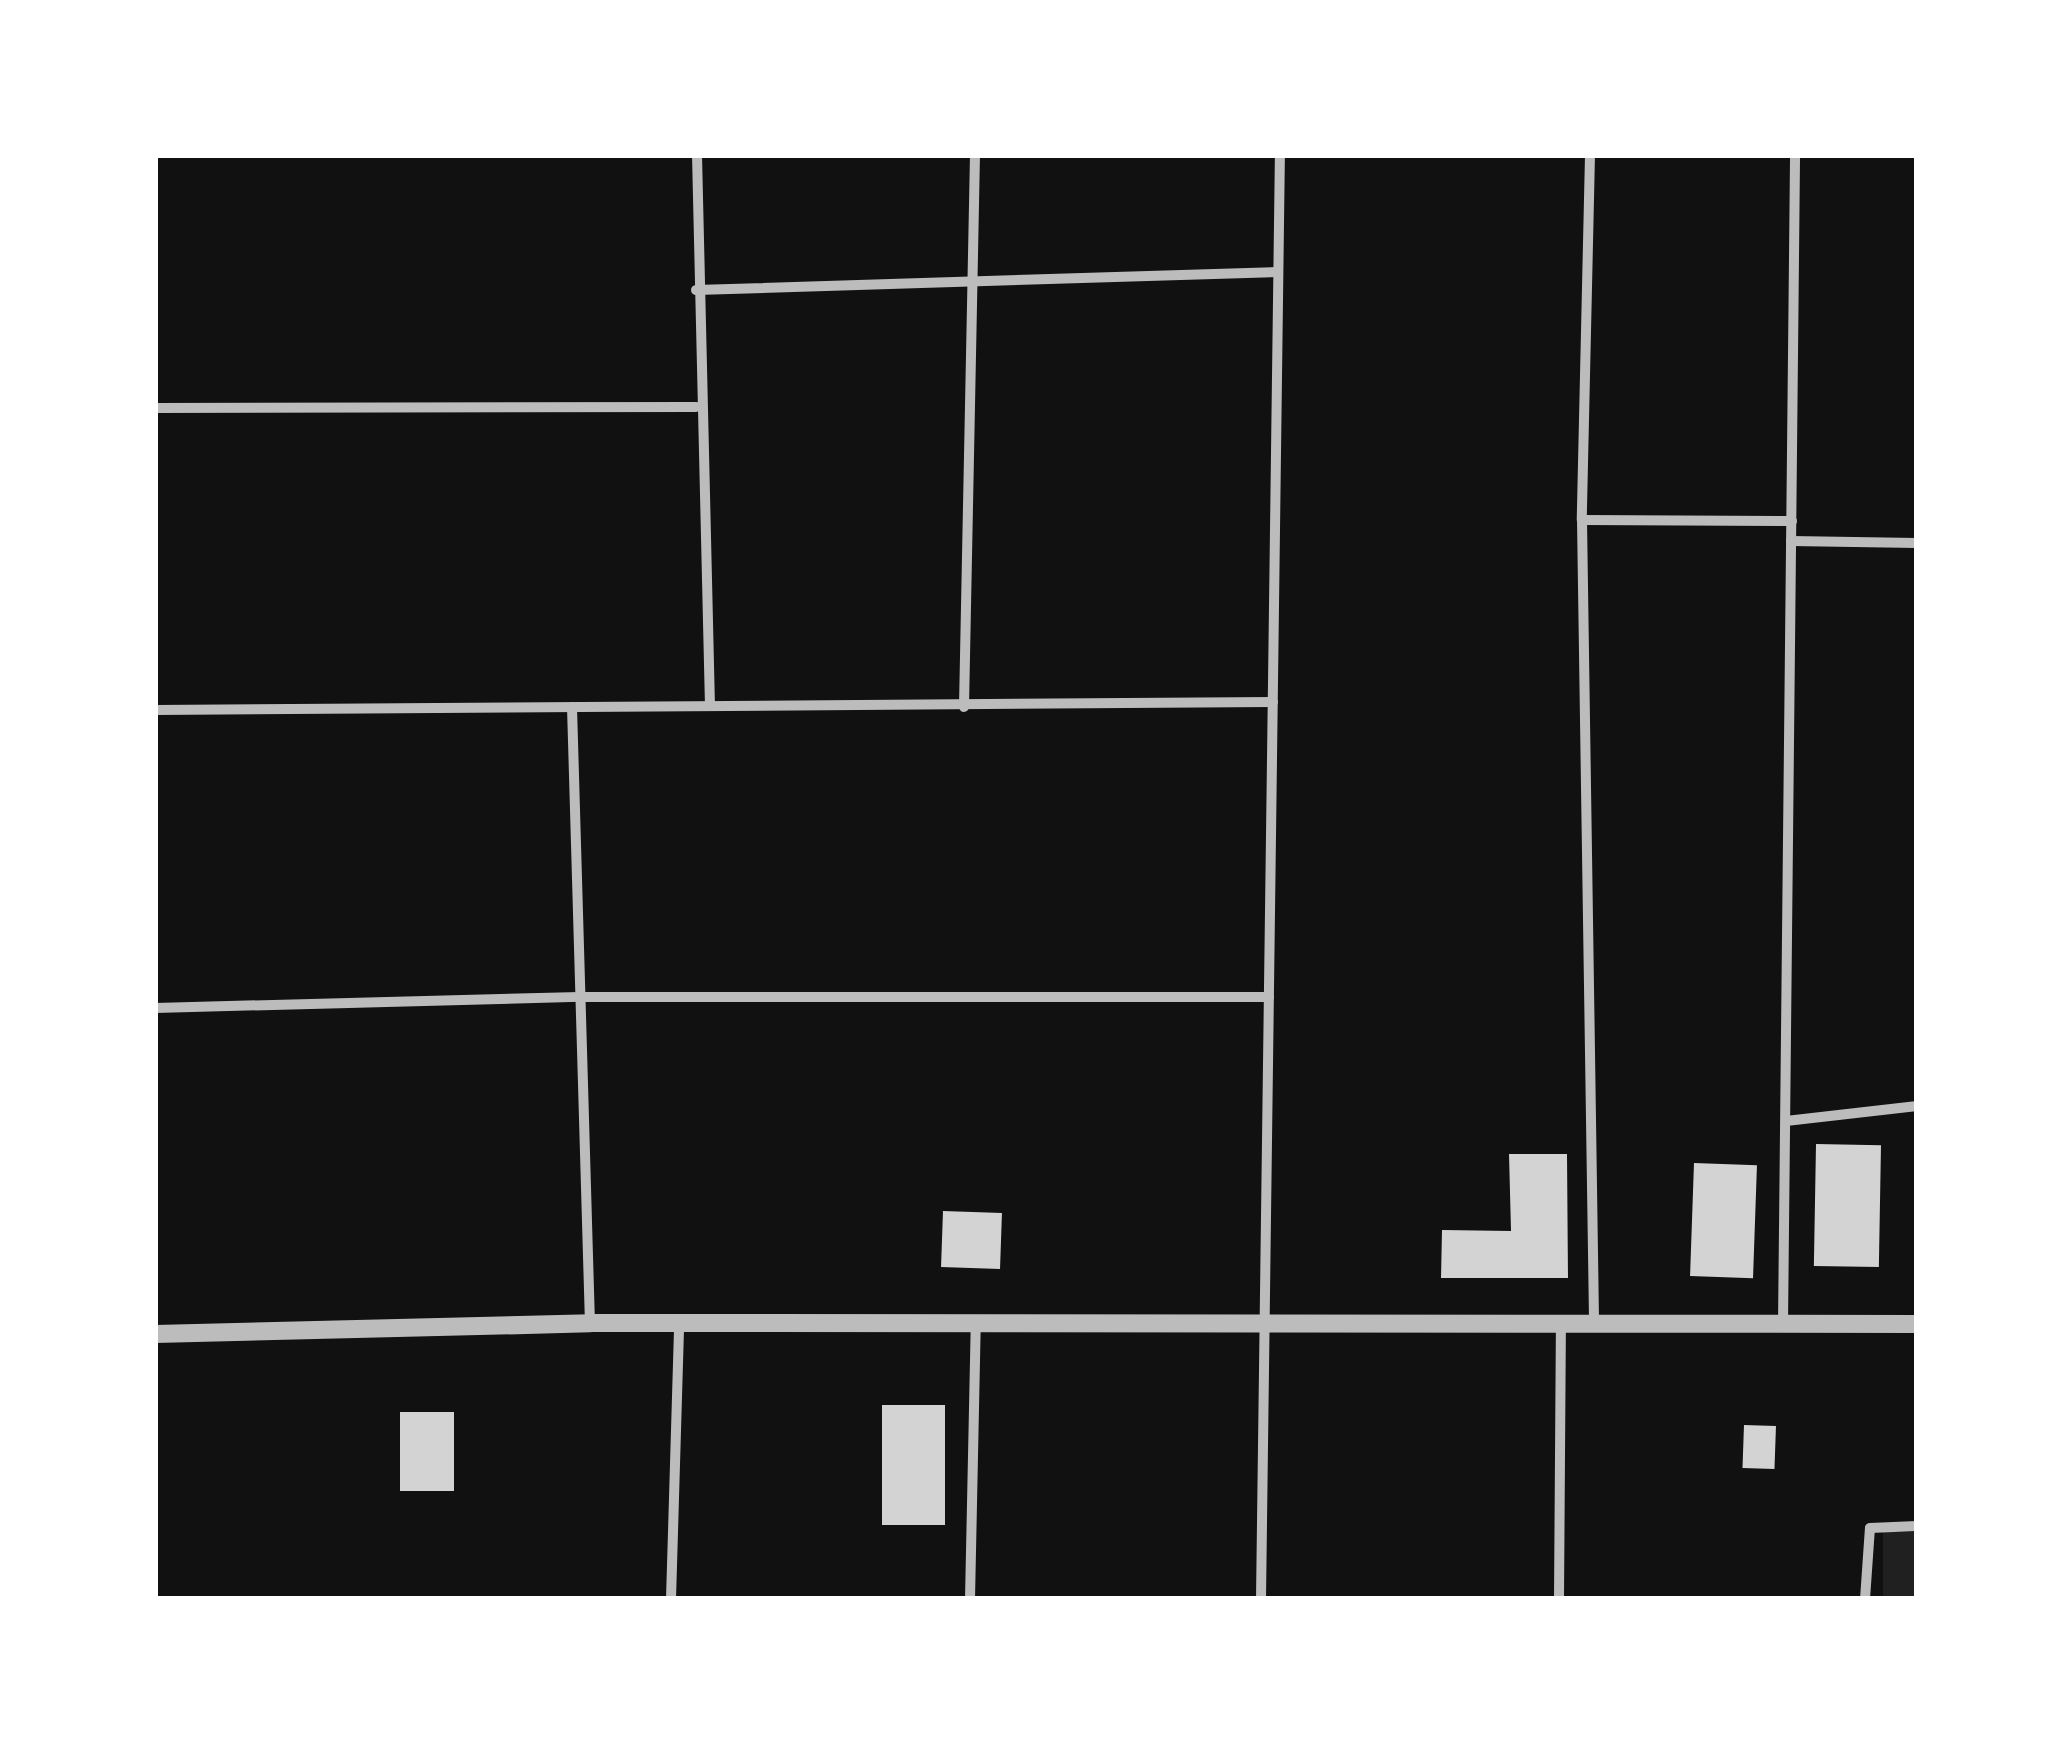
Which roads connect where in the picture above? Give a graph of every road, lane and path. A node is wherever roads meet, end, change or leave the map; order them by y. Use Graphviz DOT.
graph roads {
  1 [pos="697,155"];
  2 [pos="975,155"];
  3 [pos="1280,155"];
  4 [pos="1590,155"];
  5 [pos="1795,155"];
  6 [pos="1278,272"];
  7 [pos="972,282"];
  8 [pos="696,290"];
  9 [pos="696,407"];
  10 [pos="155,408"];
  11 [pos="1582,520"];
  12 [pos="1792,521"];
  13 [pos="1792,540"];
  14 [pos="1917,543"];
  15 [pos="1273,702"];
  16 [pos="710,705"];
  17 [pos="572,707"];
  18 [pos="964,707"];
  19 [pos="155,710"];
  20 [pos="580,996"];
  21 [pos="1269,997"];
  22 [pos="155,1008"];
  23 [pos="1917,1106"];
  24 [pos="1786,1121"];
  25 [pos="1561,1322"];
  26 [pos="1594,1322"];
  27 [pos="976,1323"];
  28 [pos="1264,1323"];
  29 [pos="590,1324"];
  30 [pos="679,1324"];
  31 [pos="1917,1324"];
  32 [pos="1784,1325"];
  33 [pos="155,1334"];
  34 [pos="1917,1526"];
  35 [pos="672,1599"];
  36 [pos="970,1599"];
  37 [pos="1261,1599"];
  38 [pos="1559,1599"];
  39 [pos="1865,1599"];
  1 -- 8 [label="street"];
  2 -- 7 [label="street"];
  3 -- 6 [label="street"];
  4 -- 11 [label="street"];
  5 -- 12 [label="street"];
  6 -- 7 [label="street"];
  6 -- 15 [label="street"];
  7 -- 8 [label="street"];
  7 -- 18 [label="street"];
  8 -- 9 [label="street"];
  9 -- 10 [label="street"];
  9 -- 16 [label="street"];
  11 -- 12 [label="street"];
  11 -- 26 [label="street"];
  12 -- 13 [label="street"];
  13 -- 14 [label="street"];
  13 -- 24 [label="street"];
  15 -- 18 [label="street"];
  15 -- 21 [label="street"];
  16 -- 17 [label="street"];
  16 -- 18 [label="street"];
  17 -- 19 [label="street"];
  17 -- 20 [label="street"];
  20 -- 21 [label="street"];
  20 -- 22 [label="street"];
  20 -- 29 [label="street"];
  21 -- 28 [label="street"];
  23 -- 24 [label="street"];
  24 -- 32 [label="street"];
  25 -- 26 [label="street"];
  25 -- 28 [label="street"];
  25 -- 38 [label="street"];
  26 -- 32 [label="street"];
  27 -- 28 [label="street"];
  27 -- 30 [label="street"];
  27 -- 36 [label="street"];
  28 -- 37 [label="street"];
  29 -- 30 [label="street"];
  29 -- 33 [label="street"];
  30 -- 35 [label="street"];
  31 -- 32 [label="street"];
  34 -- 39 [label="street"];
}
